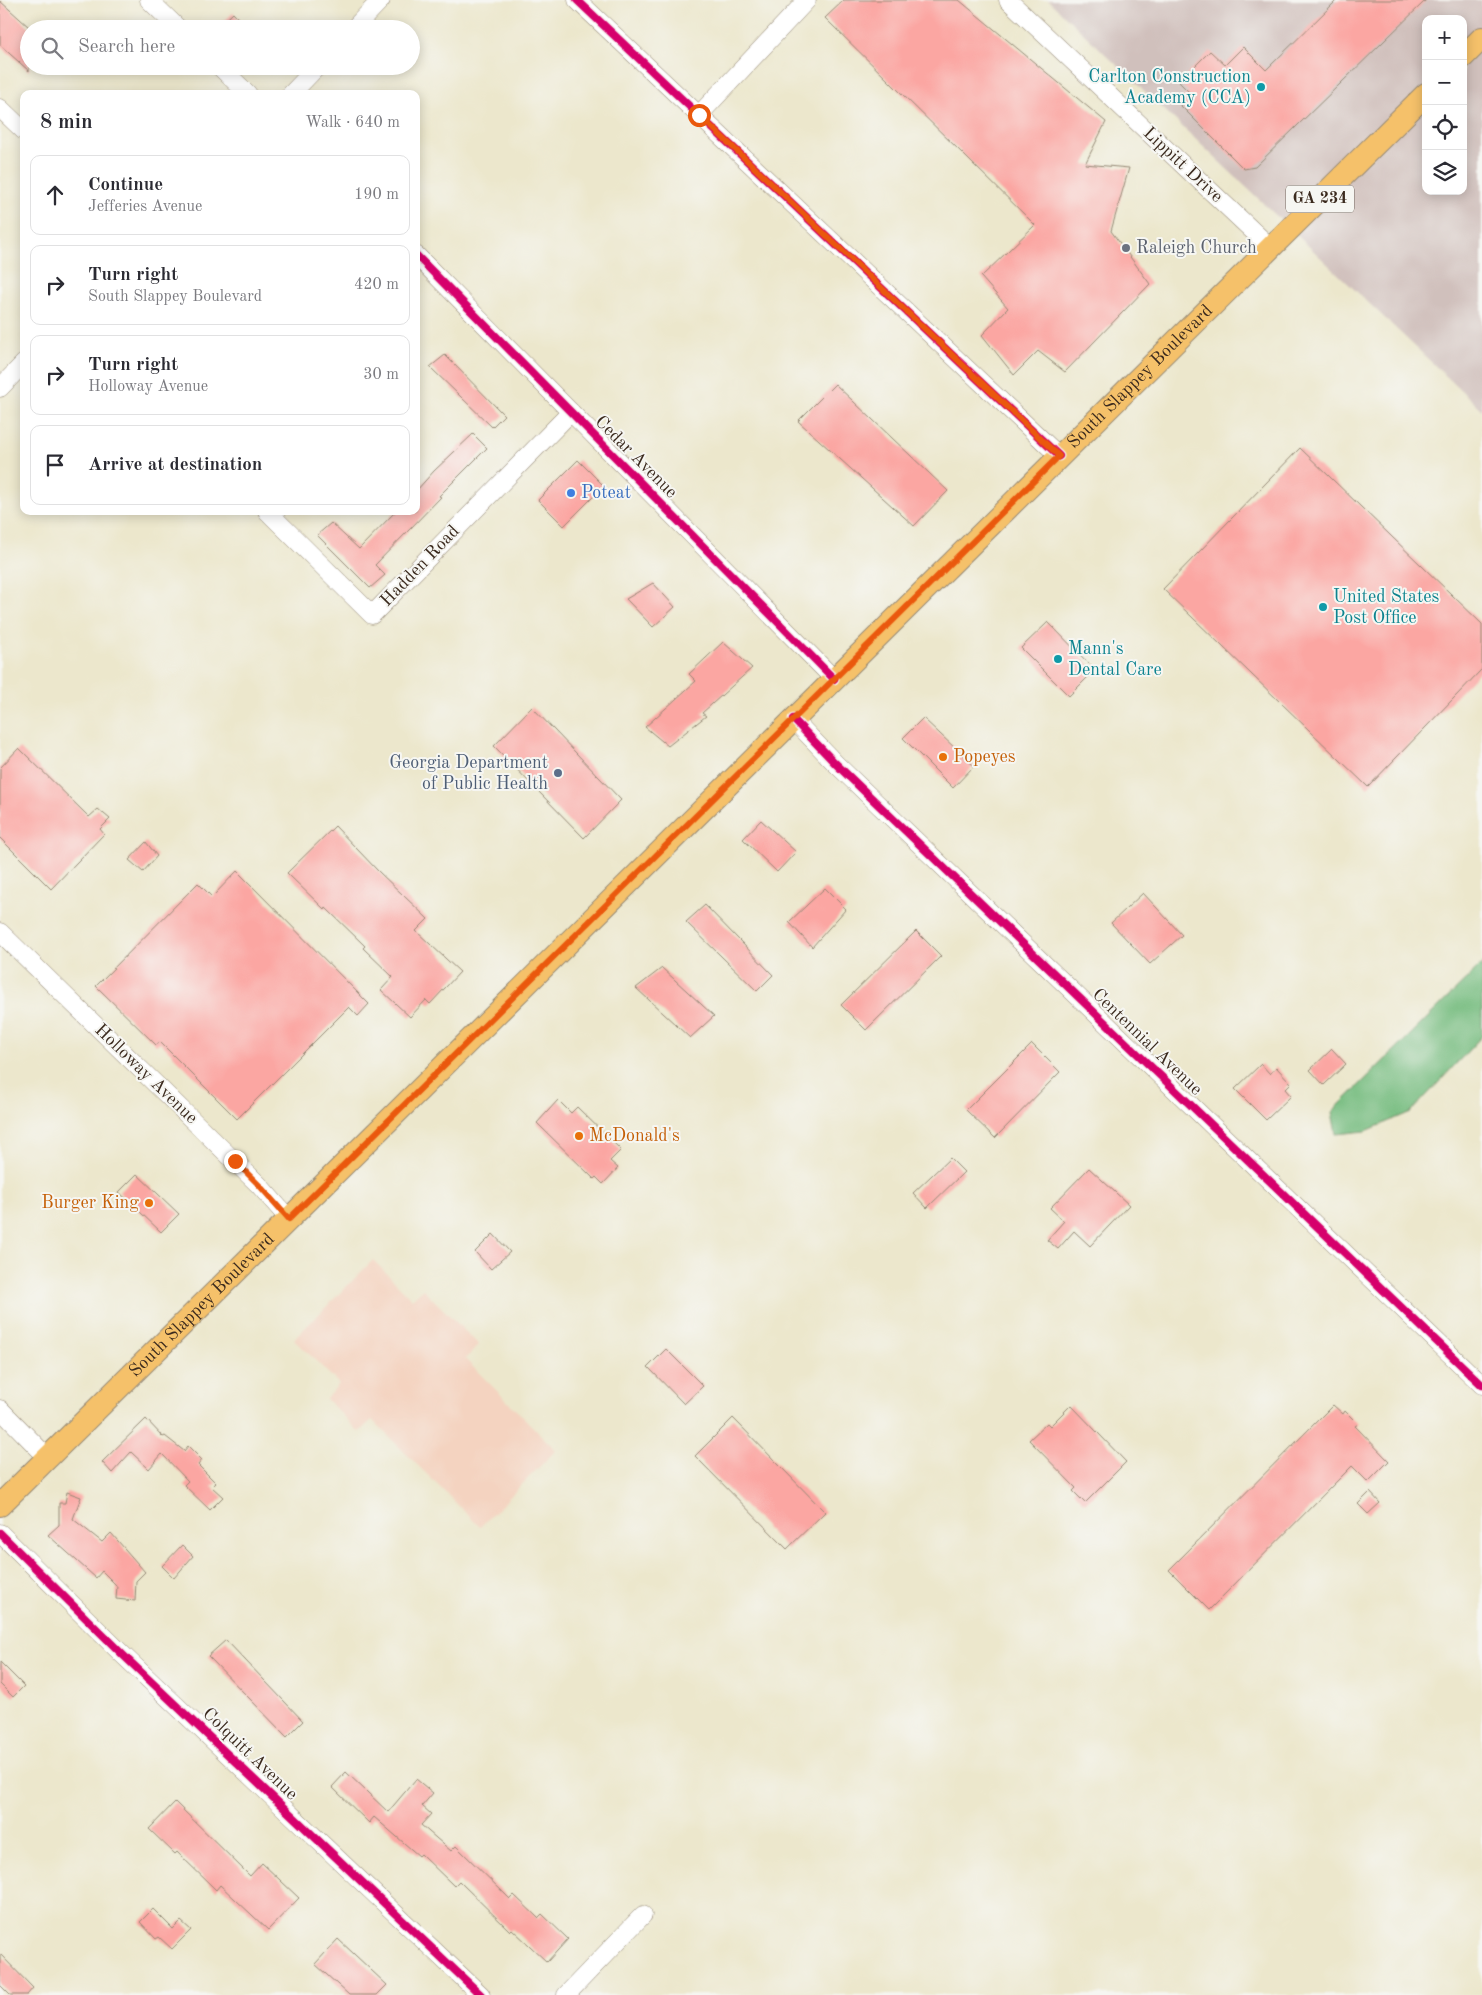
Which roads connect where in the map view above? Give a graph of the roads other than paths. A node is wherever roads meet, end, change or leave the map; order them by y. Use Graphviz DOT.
graph roads {
  1 [pos="149,0"];
  2 [pos="381,0"];
  3 [pos="578,0"];
  4 [pos="807,0"];
  5 [pos="1008,0"];
  6 [pos="170,20"];
  7 [pos="362,20"];
  8 [pos="1482,38"];
  9 [pos="1467,53"];
  10 [pos="228,75"];
  11 [pos="310,75"];
  12 [pos="244,90"];
  13 [pos="296,90"];
  14 [pos="1422,98"];
  15 [pos="0,108"];
  16 [pos="699,115"];
  17 [pos="20,127"];
  18 [pos="1271,248"];
  19 [pos="420,260"];
  20 [pos="20,367"];
  21 [pos="0,388"];
  22 [pos="571,412"];
  23 [pos="1059,456"];
  24 [pos="271,515"];
  25 [pos="834,679"];
  26 [pos="793,719"];
  27 [pos="0,932"];
  28 [pos="289,1219"];
  29 [pos="1482,1385"];
  30 [pos="0,1409"];
  31 [pos="48,1458"];
  32 [pos="0,1505"];
  33 [pos="0,1533"];
  34 [pos="643,1915"];
  35 [pos="481,1995"];
  36 [pos="566,1995"];
  1 -- 6 [label="street"];
  2 -- 7 [label="street"];
  3 -- 16 [label="street"];
  4 -- 16 [label="street"];
  5 -- 18 [label="street, Lippitt Drive"];
  8 -- 9 [label="main road"];
  10 -- 12 [label="street"];
  11 -- 13 [label="street"];
  14 -- 18 [label="main road, South Slappey Boulevard / GA 234"];
  15 -- 17 [label="street"];
  16 -- 23 [label="street"];
  18 -- 23 [label="main road, South Slappey Boulevard / GA 234"];
  19 -- 22 [label="street, Cedar Avenue"];
  20 -- 21 [label="street"];
  22 -- 24 [label="street, Hadden Road"];
  22 -- 25 [label="street, Cedar Avenue"];
  23 -- 25 [label="main road, South Slappey Boulevard / GA 234"];
  25 -- 26 [label="main road, South Slappey Boulevard / GA 234"];
  26 -- 28 [label="main road, South Slappey Boulevard / GA 234"];
  26 -- 29 [label="street, Centennial Avenue"];
  27 -- 28 [label="street, Holloway Avenue"];
  28 -- 31 [label="main road, South Slappey Boulevard / GA 234"];
  30 -- 31 [label="street"];
  31 -- 32 [label="main road, South Slappey Boulevard / GA 234"];
  33 -- 35 [label="street, Colquitt Avenue"];
  34 -- 36 [label="street"];
}
